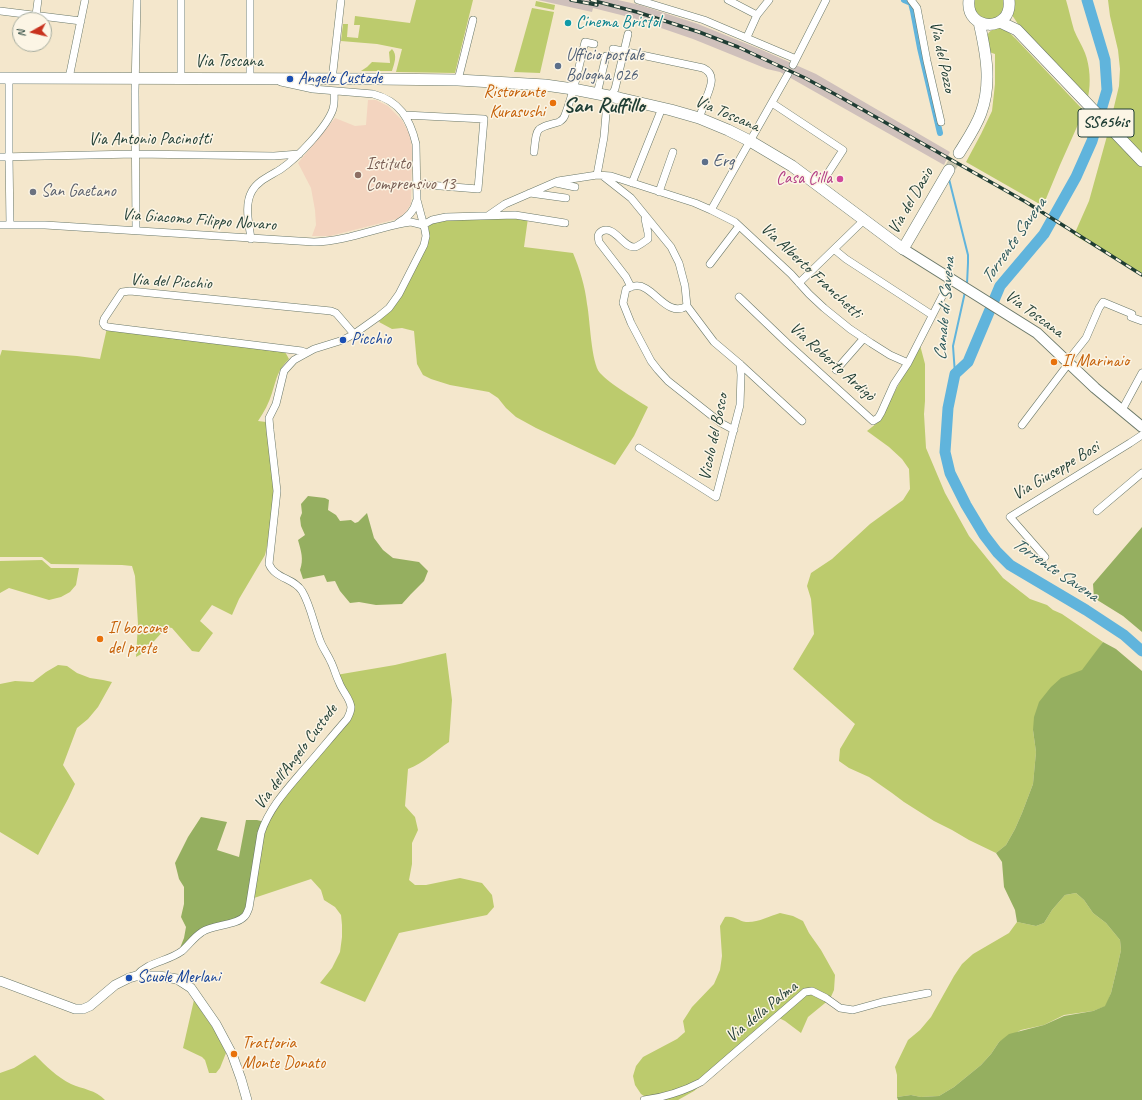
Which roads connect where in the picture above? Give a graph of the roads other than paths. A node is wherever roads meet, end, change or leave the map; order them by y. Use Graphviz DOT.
graph roads {
  1 [pos="38,0"];
  2 [pos="85,0"];
  3 [pos="137,0"];
  4 [pos="181,0"];
  5 [pos="250,0"];
  6 [pos="341,0"];
  7 [pos="638,0"];
  8 [pos="728,0"];
  9 [pos="769,0"];
  10 [pos="826,0"];
  11 [pos="911,0"];
  12 [pos="969,0"];
  13 [pos="1009,5"];
  14 [pos="0,11"];
  15 [pos="12,12"];
  16 [pos="36,12"];
  17 [pos="52,17"];
  18 [pos="756,17"];
  19 [pos="473,20"];
  20 [pos="81,21"];
  21 [pos="979,22"];
  22 [pos="996,23"];
  23 [pos="1017,30"];
  24 [pos="628,34"];
  25 [pos="747,38"];
  26 [pos="984,43"];
  27 [pos="594,44"];
  28 [pos="613,49"];
  29 [pos="624,52"];
  30 [pos="606,56"];
  31 [pos="788,74"];
  32 [pos="5,78"];
  33 [pos="69,78"];
  34 [pos="136,78"];
  35 [pos="181,79"];
  36 [pos="250,79"];
  37 [pos="458,80"];
  38 [pos="333,85"];
  39 [pos="573,89"];
  40 [pos="597,94"];
  41 [pos="610,97"];
  42 [pos="772,103"];
  43 [pos="662,108"];
  44 [pos="405,115"];
  45 [pos="699,118"];
  46 [pos="941,122"];
  47 [pos="750,140"];
  48 [pos="534,152"];
  49 [pos="673,152"];
  50 [pos="959,153"];
  51 [pos="135,154"];
  52 [pos="299,154"];
  53 [pos="9,156"];
  54 [pos="0,157"];
  55 [pos="1142,161"];
  56 [pos="949,170"];
  57 [pos="600,176"];
  58 [pos="554,183"];
  59 [pos="632,183"];
  60 [pos="416,184"];
  61 [pos="575,187"];
  62 [pos="819,187"];
  63 [pos="659,192"];
  64 [pos="530,193"];
  65 [pos="566,198"];
  66 [pos="417,200"];
  67 [pos="711,210"];
  68 [pos="489,215"];
  69 [pos="646,217"];
  70 [pos="864,220"];
  71 [pos="565,223"];
  72 [pos="10,224"];
  73 [pos="0,225"];
  74 [pos="394,225"];
  75 [pos="423,225"];
  76 [pos="739,226"];
  77 [pos="136,230"];
  78 [pos="252,239"];
  79 [pos="903,249"];
  80 [pos="835,250"];
  81 [pos="710,264"];
  82 [pos="955,282"];
  83 [pos="800,284"];
  84 [pos="631,287"];
  85 [pos="739,296"];
  86 [pos="687,306"];
  87 [pos="932,316"];
  88 [pos="1142,321"];
  89 [pos="354,334"];
  90 [pos="864,338"];
  91 [pos="306,353"];
  92 [pos="908,363"];
  93 [pos="1068,363"];
  94 [pos="740,364"];
  95 [pos="836,370"];
  96 [pos="1142,373"];
  97 [pos="1122,410"];
  98 [pos="802,421"];
  99 [pos="1022,425"];
  100 [pos="1142,427"];
  101 [pos="734,430"];
  102 [pos="1142,435"];
  103 [pos="639,448"];
  104 [pos="1142,473"];
  105 [pos="1096,511"];
  106 [pos="1045,557"];
  107 [pos="136,976"];
  108 [pos="0,981"];
  109 [pos="928,993"];
  110 [pos="247,1100"];
  111 [pos="644,1100"];
  1 -- 16 [label="street"];
  2 -- 20 [label="street"];
  3 -- 34 [label="street"];
  4 -- 35 [label="street"];
  5 -- 36 [label="street"];
  6 -- 38 [label="street"];
  7 -- 25 [label="street"];
  8 -- 18 [label="street"];
  9 -- 18 [label="street"];
  10 -- 25 [label="street"];
  11 -- 46 [label="street, Via del Pozzo"];
  12 -- 21 [label="main road"];
  13 -- 22 [label="main road"];
  13 -- 23 [label="main road, SS65bis"];
  14 -- 15 [label="street"];
  17 -- 20 [label="street"];
  18 -- 25 [label="street"];
  19 -- 37 [label="street"];
  20 -- 33 [label="street"];
  21 -- 22 [label="main road"];
  21 -- 26 [label="main road"];
  22 -- 23 [label="main road, SS65bis"];
  22 -- 26 [label="main road"];
  23 -- 55 [label="main road, SS65bis"];
  24 -- 29 [label="street"];
  26 -- 50 [label="main road"];
  27 -- 39 [label="street"];
  28 -- 29 [label="street"];
  29 -- 41 [label="street"];
  29 -- 45 [label="street"];
  30 -- 40 [label="street"];
  31 -- 42 [label="street"];
  32 -- 33 [label="main road, Via Toscana"];
  32 -- 53 [label="street"];
  33 -- 34 [label="main road, Via Toscana"];
  34 -- 35 [label="main road, Via Toscana"];
  34 -- 51 [label="street"];
  35 -- 36 [label="main road, Via Toscana"];
  36 -- 38 [label="main road, Via Toscana"];
  37 -- 38 [label="main road, Via Toscana"];
  37 -- 39 [label="main road, Via Toscana"];
  38 -- 44 [label="street, Via dell'Angelo Custode"];
  38 -- 52 [label="street"];
  39 -- 40 [label="main road, Via Toscana"];
  39 -- 48 [label="street"];
  40 -- 41 [label="main road, Via Toscana"];
  41 -- 43 [label="main road, Via Toscana"];
  41 -- 57 [label="street"];
  42 -- 47 [label="street"];
  42 -- 62 [label="street"];
  43 -- 45 [label="main road, Via Toscana"];
  43 -- 59 [label="street"];
  44 -- 60 [label="street, Via dell'Angelo Custode"];
  44 -- 60 [label="street"];
  45 -- 47 [label="main road, Via Toscana"];
  47 -- 62 [label="main road, Via Toscana"];
  47 -- 67 [label="street"];
  49 -- 63 [label="street"];
  51 -- 52 [label="street, Via Antonio Pacinotti"];
  51 -- 53 [label="street, Via Antonio Pacinotti"];
  51 -- 77 [label="street"];
  52 -- 78 [label="street"];
  53 -- 54 [label="street, Via Antonio Pacinotti"];
  53 -- 72 [label="street"];
  56 -- 79 [label="main road, Via del Dazio"];
  57 -- 58 [label="street, Via Alberto Franchetti"];
  57 -- 59 [label="street, Via Alberto Franchetti"];
  57 -- 69 [label="street"];
  58 -- 61 [label="street"];
  58 -- 64 [label="street, Via Alberto Franchetti"];
  59 -- 63 [label="street, Via Alberto Franchetti"];
  60 -- 66 [label="street, Via dell'Angelo Custode"];
  62 -- 70 [label="main road, Via Toscana"];
  63 -- 67 [label="street, Via Alberto Franchetti"];
  64 -- 65 [label="street"];
  64 -- 68 [label="street, Via Alberto Franchetti"];
  66 -- 74 [label="street, Via Giacomo Filippo Novaro"];
  66 -- 75 [label="street, Via dell'Angelo Custode"];
  67 -- 76 [label="street, Via Alberto Franchetti"];
  68 -- 71 [label="street"];
  68 -- 75 [label="street"];
  69 -- 84 [label="street"];
  69 -- 86 [label="street"];
  70 -- 79 [label="main road, Via Toscana"];
  70 -- 80 [label="street"];
  72 -- 73 [label="street, Via Giacomo Filippo Novaro"];
  72 -- 77 [label="street, Via Giacomo Filippo Novaro"];
  74 -- 75 [label="street, Via Giacomo Filippo Novaro"];
  74 -- 78 [label="street, Via Giacomo Filippo Novaro"];
  75 -- 89 [label="street, Via dell'Angelo Custode"];
  76 -- 81 [label="street, Via Alberto Franchetti"];
  76 -- 83 [label="street, Via Alberto Franchetti"];
  77 -- 78 [label="street, Via Giacomo Filippo Novaro"];
  79 -- 82 [label="main road, Via Toscana"];
  80 -- 83 [label="street"];
  80 -- 87 [label="street"];
  82 -- 87 [label="street, Via Roberto Ardigò"];
  82 -- 93 [label="main road, Via Toscana"];
  83 -- 90 [label="street, Via Alberto Franchetti"];
  84 -- 86 [label="street"];
  84 -- 101 [label="street"];
  85 -- 92 [label="street, Via Roberto Ardigò"];
  86 -- 94 [label="street"];
  87 -- 92 [label="street, Via Roberto Ardigò"];
  88 -- 93 [label="street"];
  89 -- 91 [label="street, Via dell'Angelo Custode"];
  89 -- 91 [label="street, Via del Picchio"];
  90 -- 92 [label="street, Via Alberto Franchetti"];
  90 -- 95 [label="street, Via Alberto Franchetti"];
  91 -- 107 [label="street, Via dell'Angelo Custode"];
  93 -- 97 [label="main road, Via Toscana"];
  93 -- 99 [label="street"];
  94 -- 98 [label="street"];
  94 -- 101 [label="street, Vicolo del Bosco"];
  96 -- 97 [label="street"];
  97 -- 100 [label="main road, Via Toscana"];
  101 -- 103 [label="street, Vicolo del Bosco"];
  102 -- 106 [label="street, Via Giuseppe Bosi"];
  104 -- 105 [label="street"];
  107 -- 108 [label="street"];
  107 -- 110 [label="street"];
  109 -- 111 [label="street, Via della Palma"];
}
